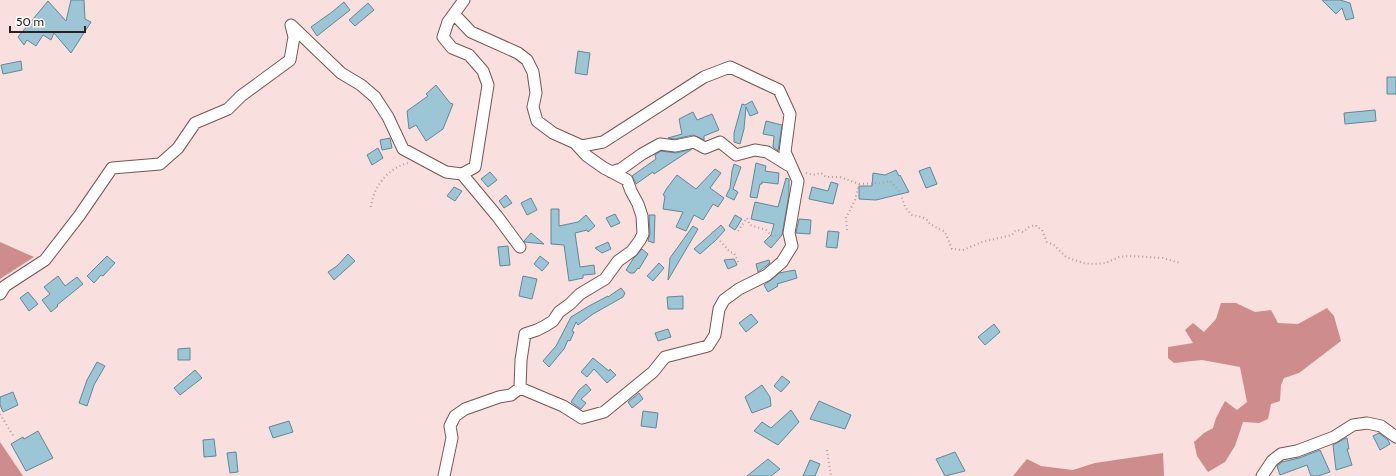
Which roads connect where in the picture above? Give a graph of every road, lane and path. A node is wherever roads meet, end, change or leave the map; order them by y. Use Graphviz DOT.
graph roads {
  1 [pos="464,0"];
  2 [pos="454,14"];
  3 [pos="574,142"];
  4 [pos="423,160"];
  5 [pos="790,168"];
  6 [pos="612,172"];
  7 [pos="462,174"];
  8 [pos="859,184"];
  9 [pos="371,207"];
  10 [pos="738,230"];
  11 [pos="847,231"];
  12 [pos="712,232"];
  13 [pos="789,233"];
  14 [pos="520,247"];
  15 [pos="1180,263"];
  16 [pos="739,264"];
  17 [pos="0,294"];
  18 [pos="520,388"];
  19 [pos="0,414"];
  20 [pos="14,437"];
  21 [pos="1396,437"];
  22 [pos="827,450"];
  23 [pos="444,476"];
  24 [pos="831,476"];
  25 [pos="1262,476"];
  1 -- 2 [label="street"];
  2 -- 3 [label="street"];
  2 -- 7 [label="street"];
  3 -- 5 [label="street"];
  3 -- 6 [label="street"];
  4 -- 7 [label="street"];
  4 -- 9 [label="path"];
  4 -- 17 [label="street"];
  5 -- 6 [label="street"];
  5 -- 8 [label="path"];
  5 -- 13 [label="street"];
  6 -- 18 [label="street"];
  7 -- 14 [label="street"];
  8 -- 11 [label="path"];
  8 -- 15 [label="path"];
  10 -- 13 [label="path"];
  12 -- 16 [label="path"];
  13 -- 18 [label="street"];
  18 -- 23 [label="street"];
  19 -- 20 [label="path"];
  21 -- 25 [label="street"];
  22 -- 24 [label="path"];
}
